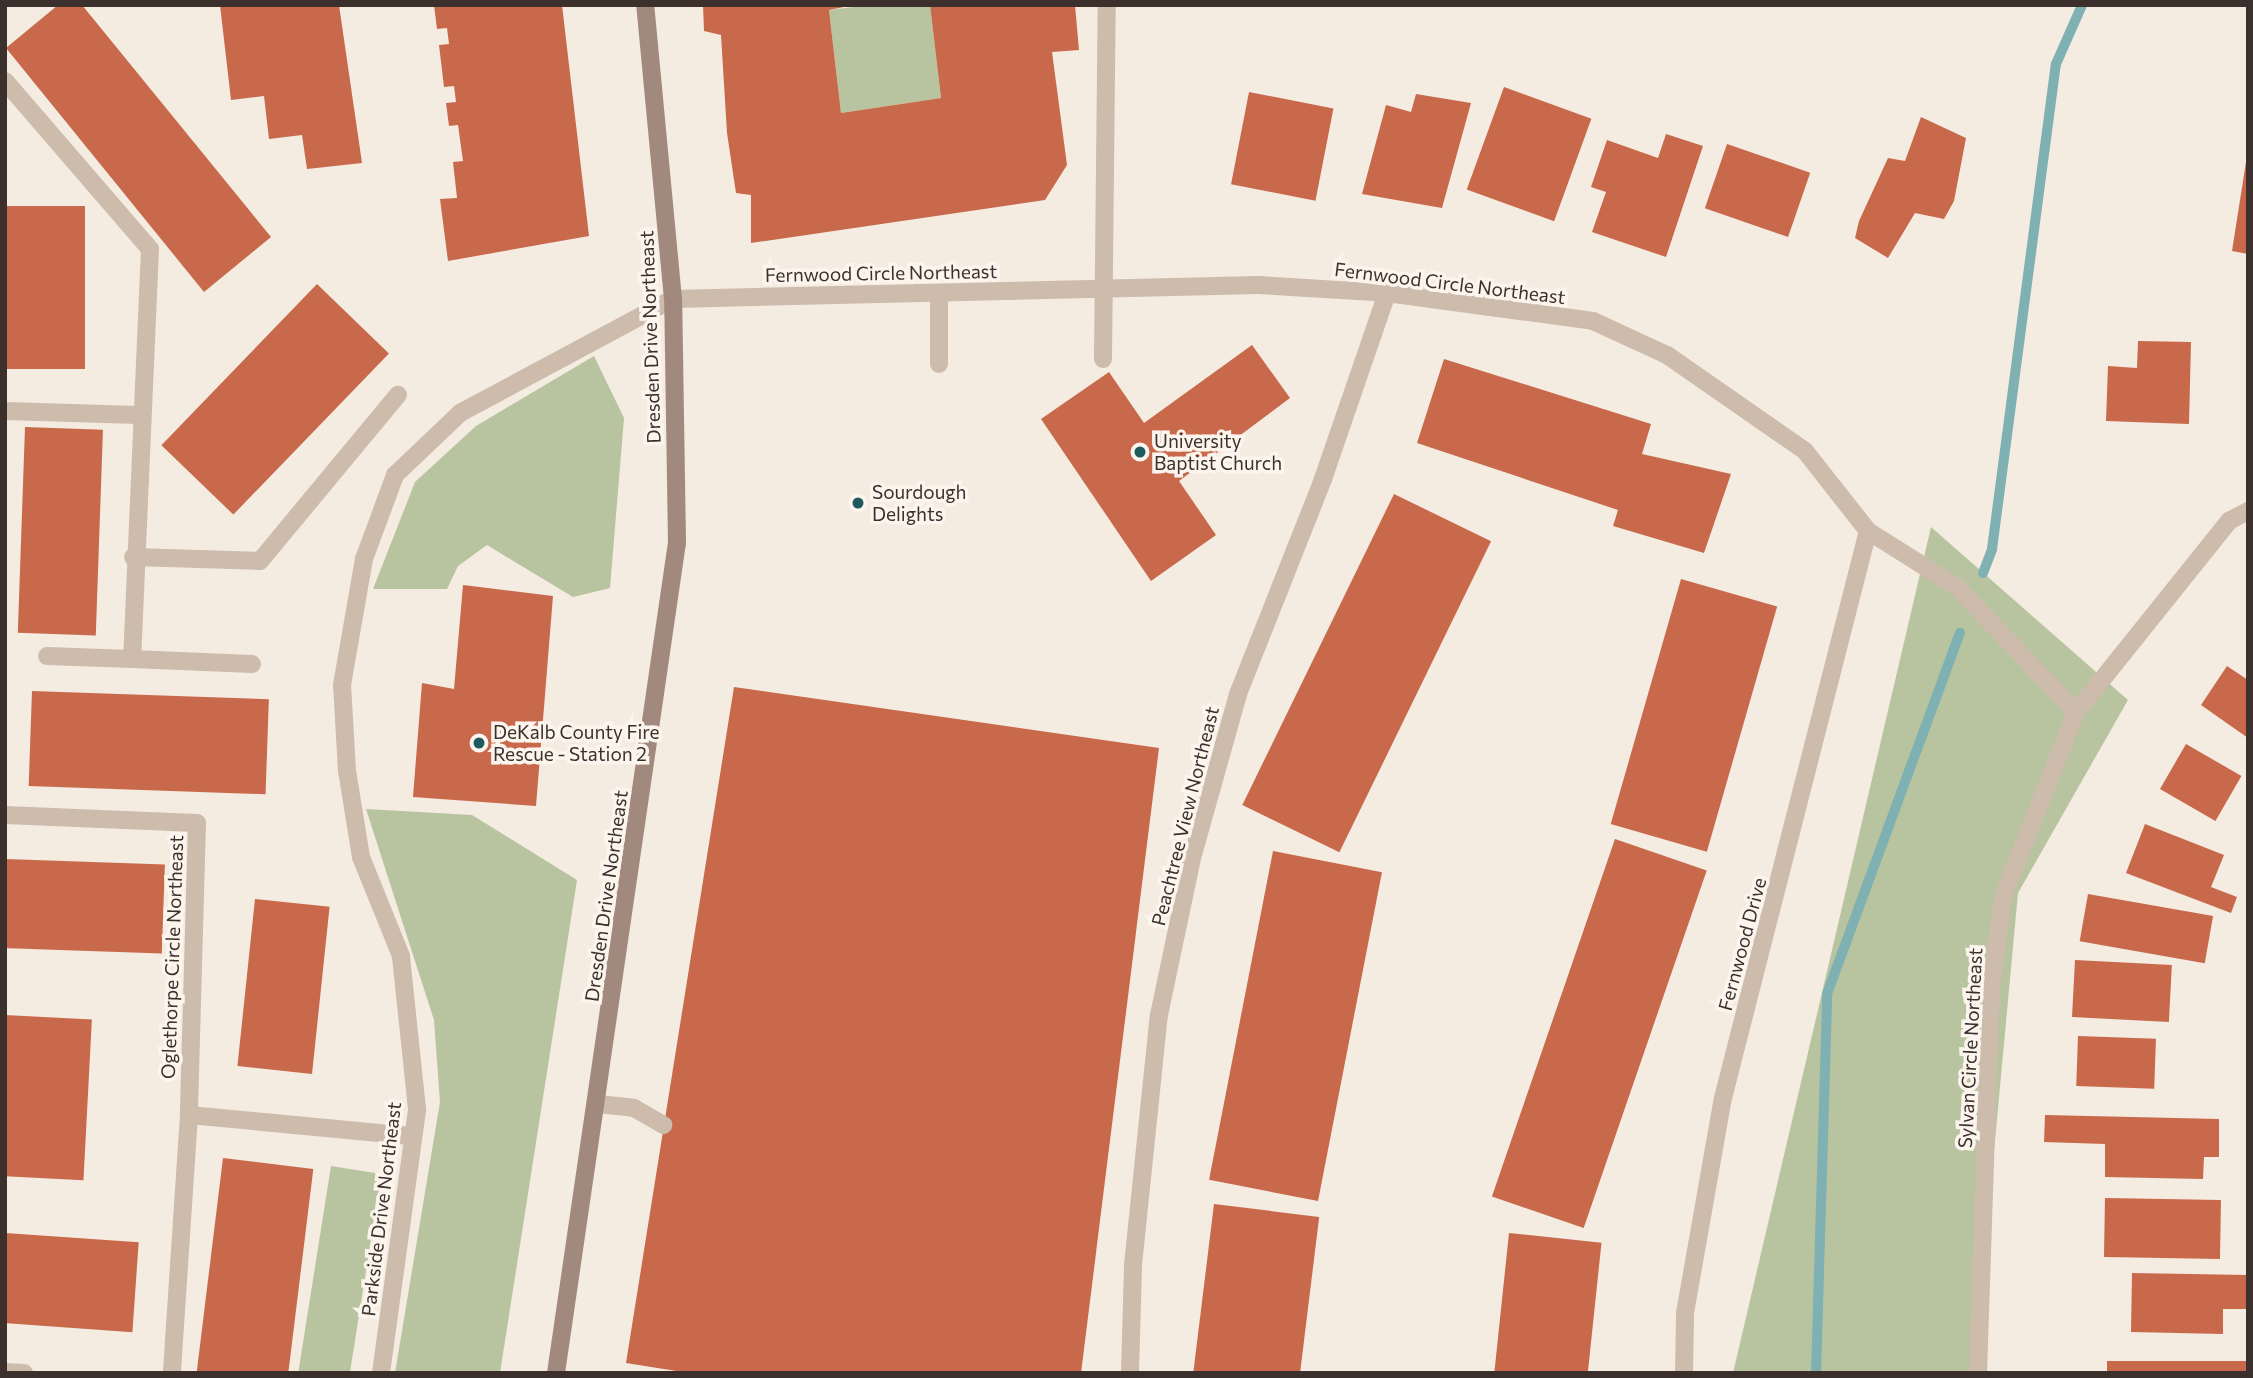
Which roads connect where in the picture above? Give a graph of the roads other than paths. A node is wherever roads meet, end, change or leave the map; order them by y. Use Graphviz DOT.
graph roads {
  1 [pos="645,5"];
  2 [pos="1107,5"];
  3 [pos="5,81"];
  4 [pos="1109,288"];
  5 [pos="939,293"];
  6 [pos="1387,293"];
  7 [pos="673,299"];
  8 [pos="1103,359"];
  9 [pos="939,364"];
  10 [pos="398,395"];
  11 [pos="5,411"];
  12 [pos="138,415"];
  13 [pos="2248,511"];
  14 [pos="1868,531"];
  15 [pos="133,557"];
  16 [pos="47,656"];
  17 [pos="132,659"];
  18 [pos="252,664"];
  19 [pos="2076,712"];
  20 [pos="5,815"];
  21 [pos="598,1104"];
  22 [pos="189,1115"];
  23 [pos="664,1125"];
  24 [pos="413,1136"];
  25 [pos="5,1372"];
  26 [pos="24,1373"];
  27 [pos="172,1373"];
  28 [pos="381,1373"];
  29 [pos="556,1373"];
  30 [pos="1130,1373"];
  31 [pos="1685,1373"];
  32 [pos="1978,1373"];
  1 -- 7 [label="street, Dresden Drive Northeast"];
  2 -- 4 [label="street"];
  3 -- 12 [label="street"];
  4 -- 5 [label="street, Fernwood Circle Northeast"];
  4 -- 6 [label="street, Fernwood Circle Northeast"];
  4 -- 8 [label="street"];
  5 -- 7 [label="street, Fernwood Circle Northeast"];
  5 -- 9 [label="street"];
  6 -- 14 [label="street, Fernwood Circle Northeast"];
  6 -- 30 [label="street, Peachtree View Northeast"];
  7 -- 21 [label="street, Dresden Drive Northeast"];
  7 -- 24 [label="street, Parkside Drive Northeast"];
  10 -- 15 [label="street"];
  11 -- 12 [label="street"];
  12 -- 15 [label="street"];
  13 -- 19 [label="street, Sylvan Circle Northeast"];
  14 -- 19 [label="street, Fernwood Circle Northeast"];
  14 -- 31 [label="street, Fernwood Drive"];
  15 -- 17 [label="street"];
  16 -- 17 [label="street"];
  17 -- 18 [label="street"];
  19 -- 32 [label="street, Sylvan Circle Northeast"];
  20 -- 22 [label="street, Oglethorpe Circle Northeast"];
  21 -- 23 [label="street"];
  21 -- 29 [label="street, Dresden Drive Northeast"];
  22 -- 24 [label="street"];
  22 -- 27 [label="street, Oglethorpe Circle Northeast"];
  24 -- 28 [label="street, Parkside Drive Northeast"];
  25 -- 26 [label="street"];
}
